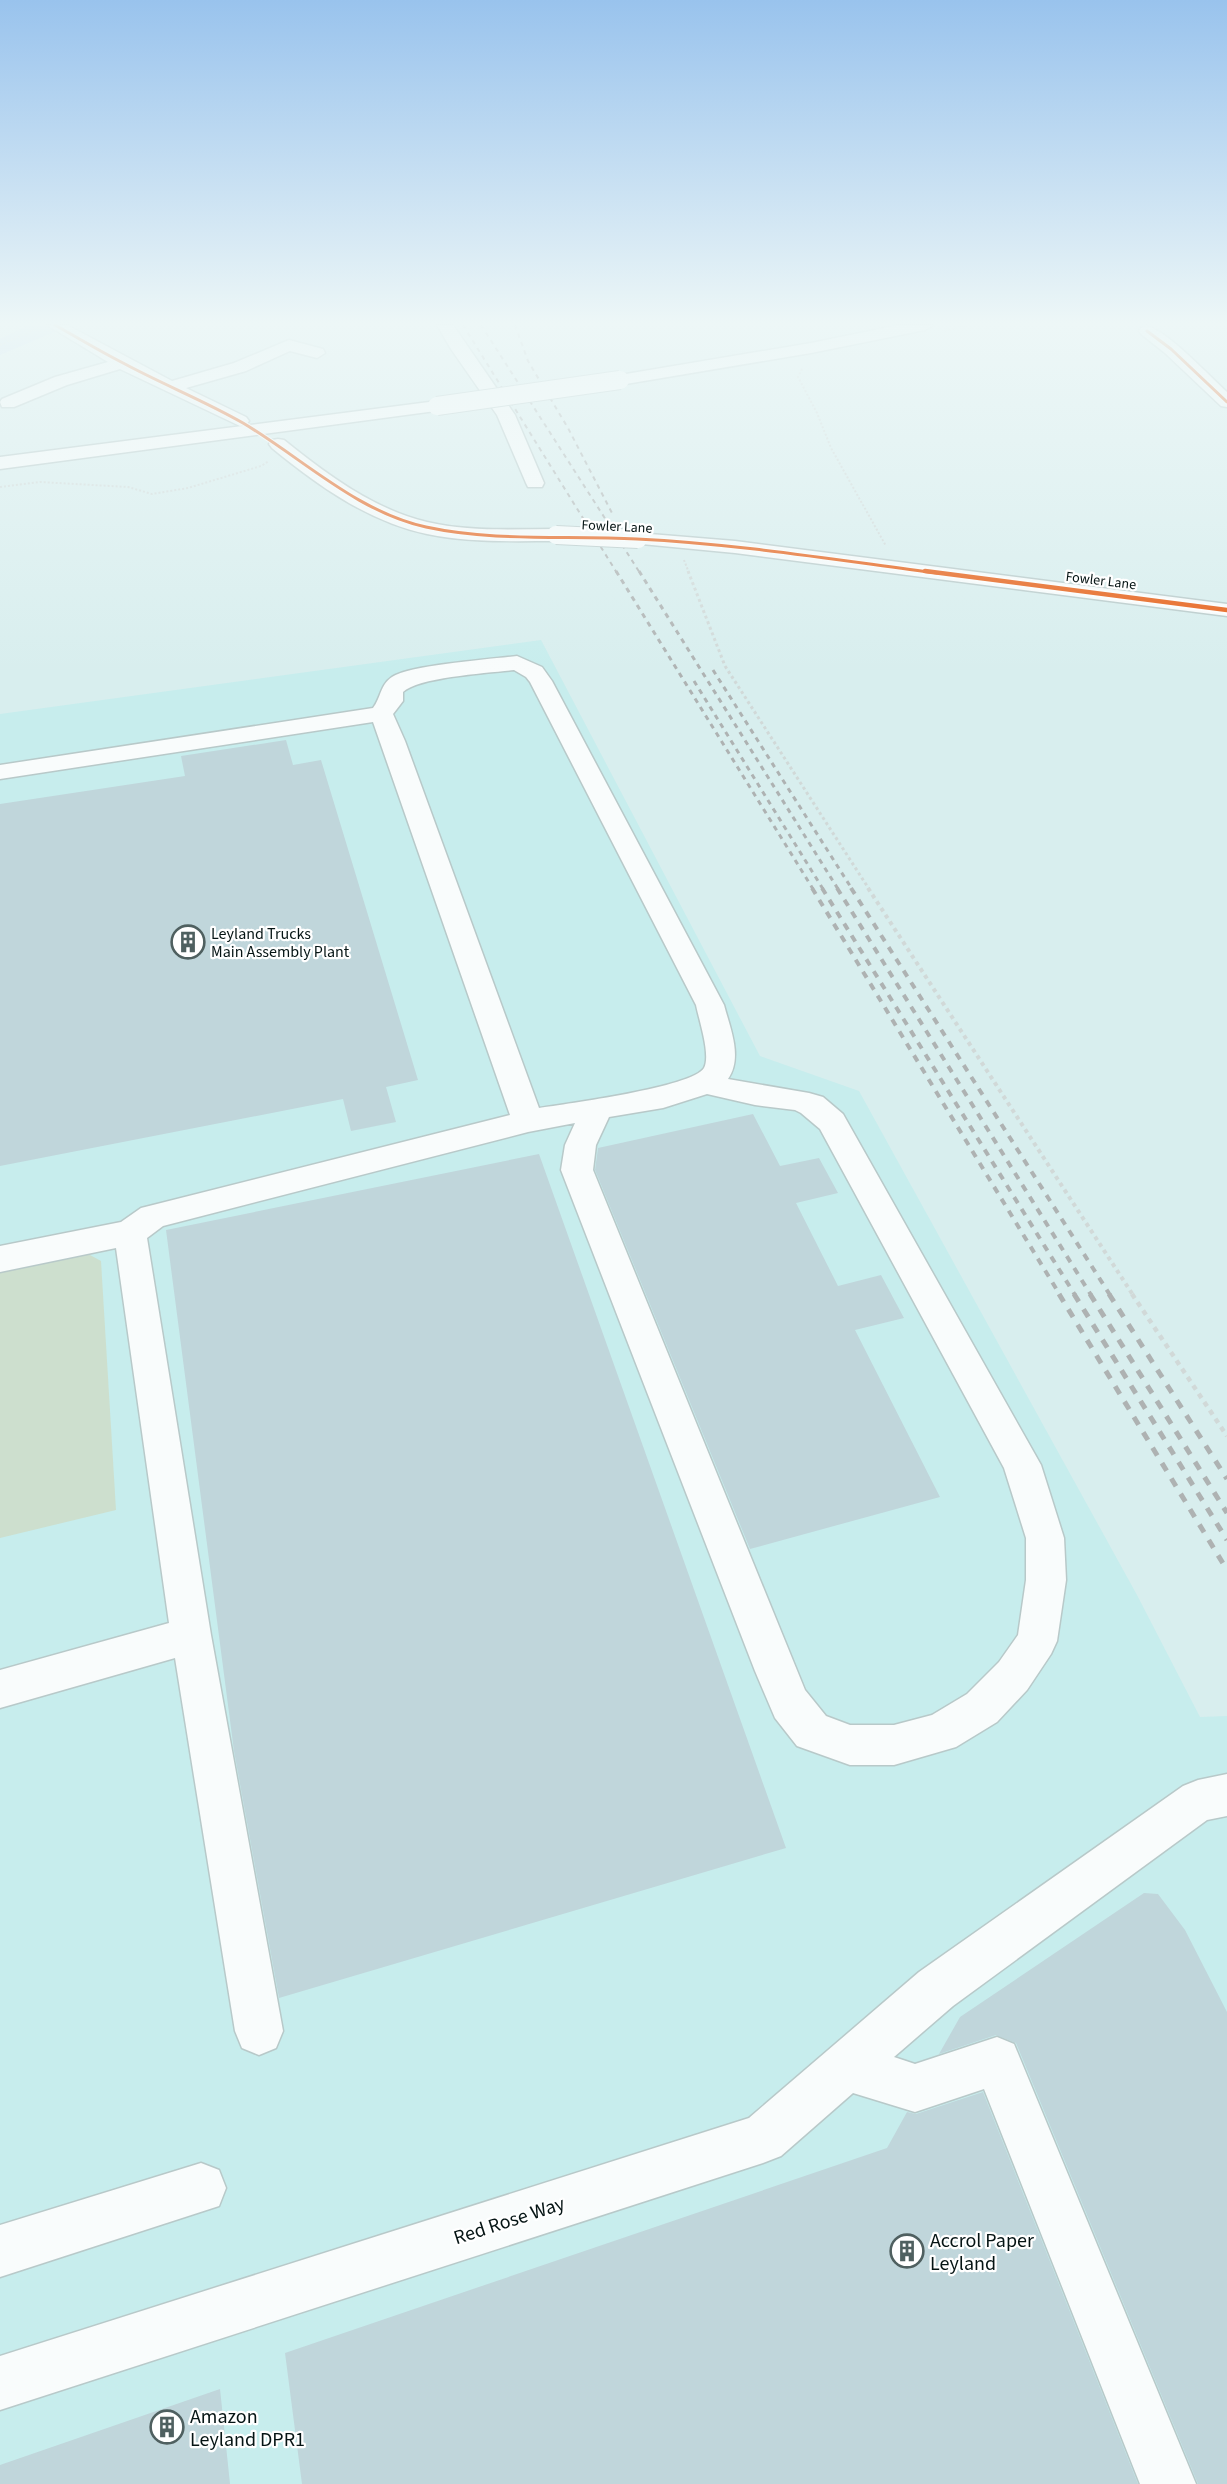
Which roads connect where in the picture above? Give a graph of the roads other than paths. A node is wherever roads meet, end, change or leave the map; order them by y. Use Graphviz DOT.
graph roads {
  1 [pos="145,441"];
  2 [pos="517,441"];
  3 [pos="281,446"];
  4 [pos="0,463"];
  5 [pos="535,483"];
  6 [pos="1227,610"];
  7 [pos="381,714"];
  8 [pos="0,772"];
  9 [pos="706,1084"];
  10 [pos="599,1108"];
  11 [pos="528,1121"];
  12 [pos="130,1233"];
  13 [pos="0,1259"];
  14 [pos="191,1635"];
  15 [pos="0,1689"];
  16 [pos="1227,1796"];
  17 [pos="259,2031"];
  18 [pos="847,2067"];
  19 [pos="201,2188"];
  20 [pos="0,2251"];
  21 [pos="0,2383"];
  22 [pos="1168,2484"];
  1 -- 4 [label="main road"];
  2 -- 5 [label="main road"];
  3 -- 6 [label="main road, Fowler Lane, bridge"];
  7 -- 8 [label="main road"];
  7 -- 9 [label="main road"];
  7 -- 11 [label="main road"];
  9 -- 10 [label="main road"];
  9 -- 10 [label="main road"];
  10 -- 11 [label="main road"];
  11 -- 12 [label="main road"];
  12 -- 13 [label="main road"];
  12 -- 14 [label="main road"];
  14 -- 15 [label="main road"];
  14 -- 17 [label="main road"];
  16 -- 18 [label="main road, Red Rose Way"];
  18 -- 21 [label="main road, Red Rose Way"];
  18 -- 22 [label="main road"];
  19 -- 20 [label="main road"];
}
